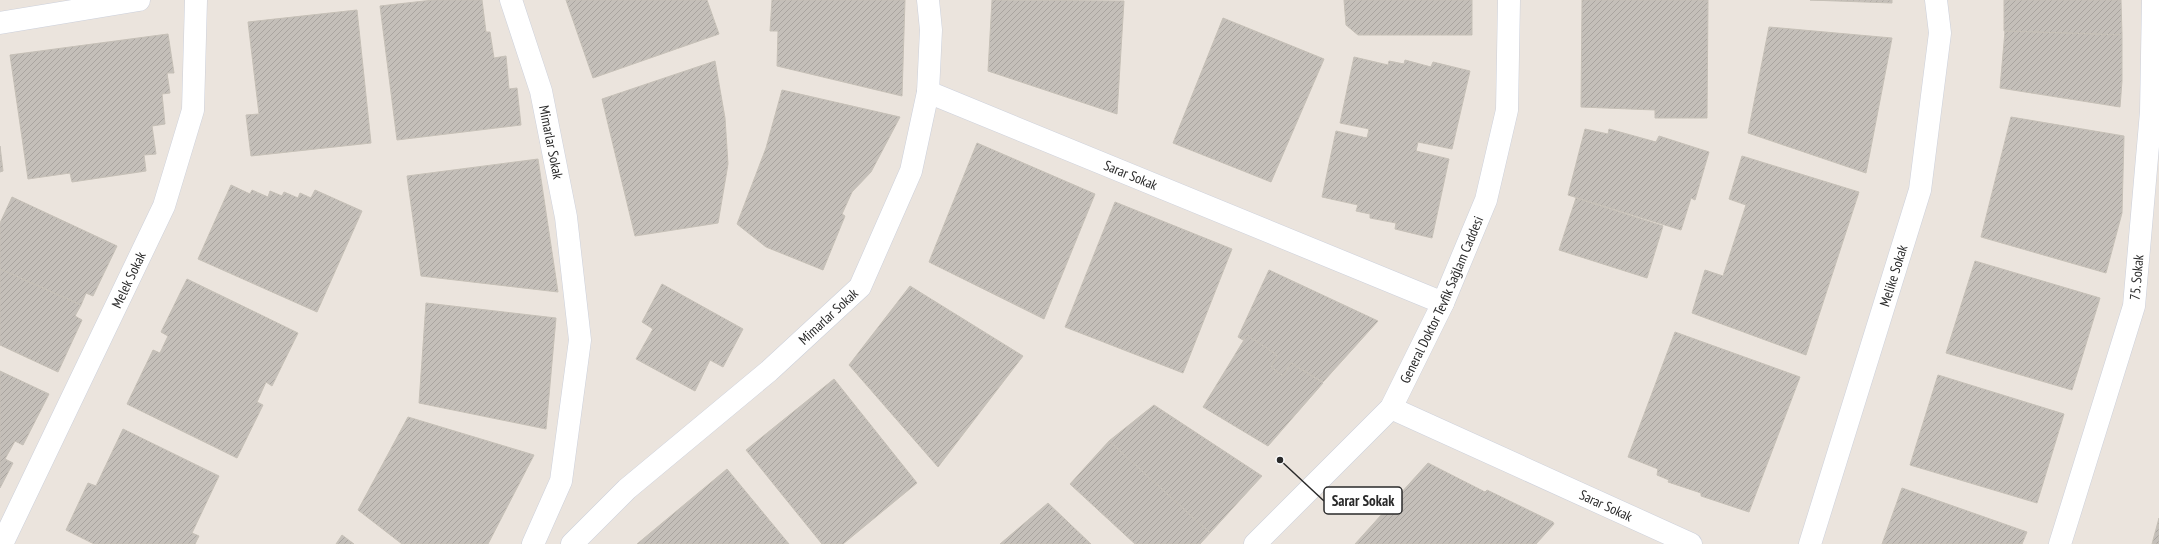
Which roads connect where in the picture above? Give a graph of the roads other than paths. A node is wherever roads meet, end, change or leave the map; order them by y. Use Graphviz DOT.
graph roads {
  1 [pos="139,0"];
  2 [pos="196,0"];
  3 [pos="511,0"];
  4 [pos="928,0"];
  5 [pos="1509,0"];
  6 [pos="1936,0"];
  7 [pos="2153,0"];
  8 [pos="0,23"];
  9 [pos="928,92"];
  10 [pos="1443,303"];
  11 [pos="1391,408"];
  12 [pos="2,544"];
  13 [pos="533,544"];
  14 [pos="572,544"];
  15 [pos="1255,544"];
  16 [pos="1691,544"];
  17 [pos="1810,544"];
  18 [pos="2060,544"];
  1 -- 8 [label="street"];
  2 -- 12 [label="street, Melek Sokak"];
  3 -- 13 [label="street, Mimarlar Sokak"];
  4 -- 9 [label="street, Mimarlar Sokak"];
  5 -- 10 [label="street, General Doktor Tevfik Sağlam Caddesi"];
  6 -- 17 [label="street, Melike Sokak"];
  7 -- 18 [label="street, 75. Sokak"];
  9 -- 10 [label="street, Sarar Sokak"];
  9 -- 14 [label="street, Mimarlar Sokak"];
  10 -- 11 [label="street, General Doktor Tevfik Sağlam Caddesi"];
  11 -- 15 [label="street, General Doktor Tevfik Sağlam Caddesi"];
  11 -- 16 [label="street, Sarar Sokak"];
}
